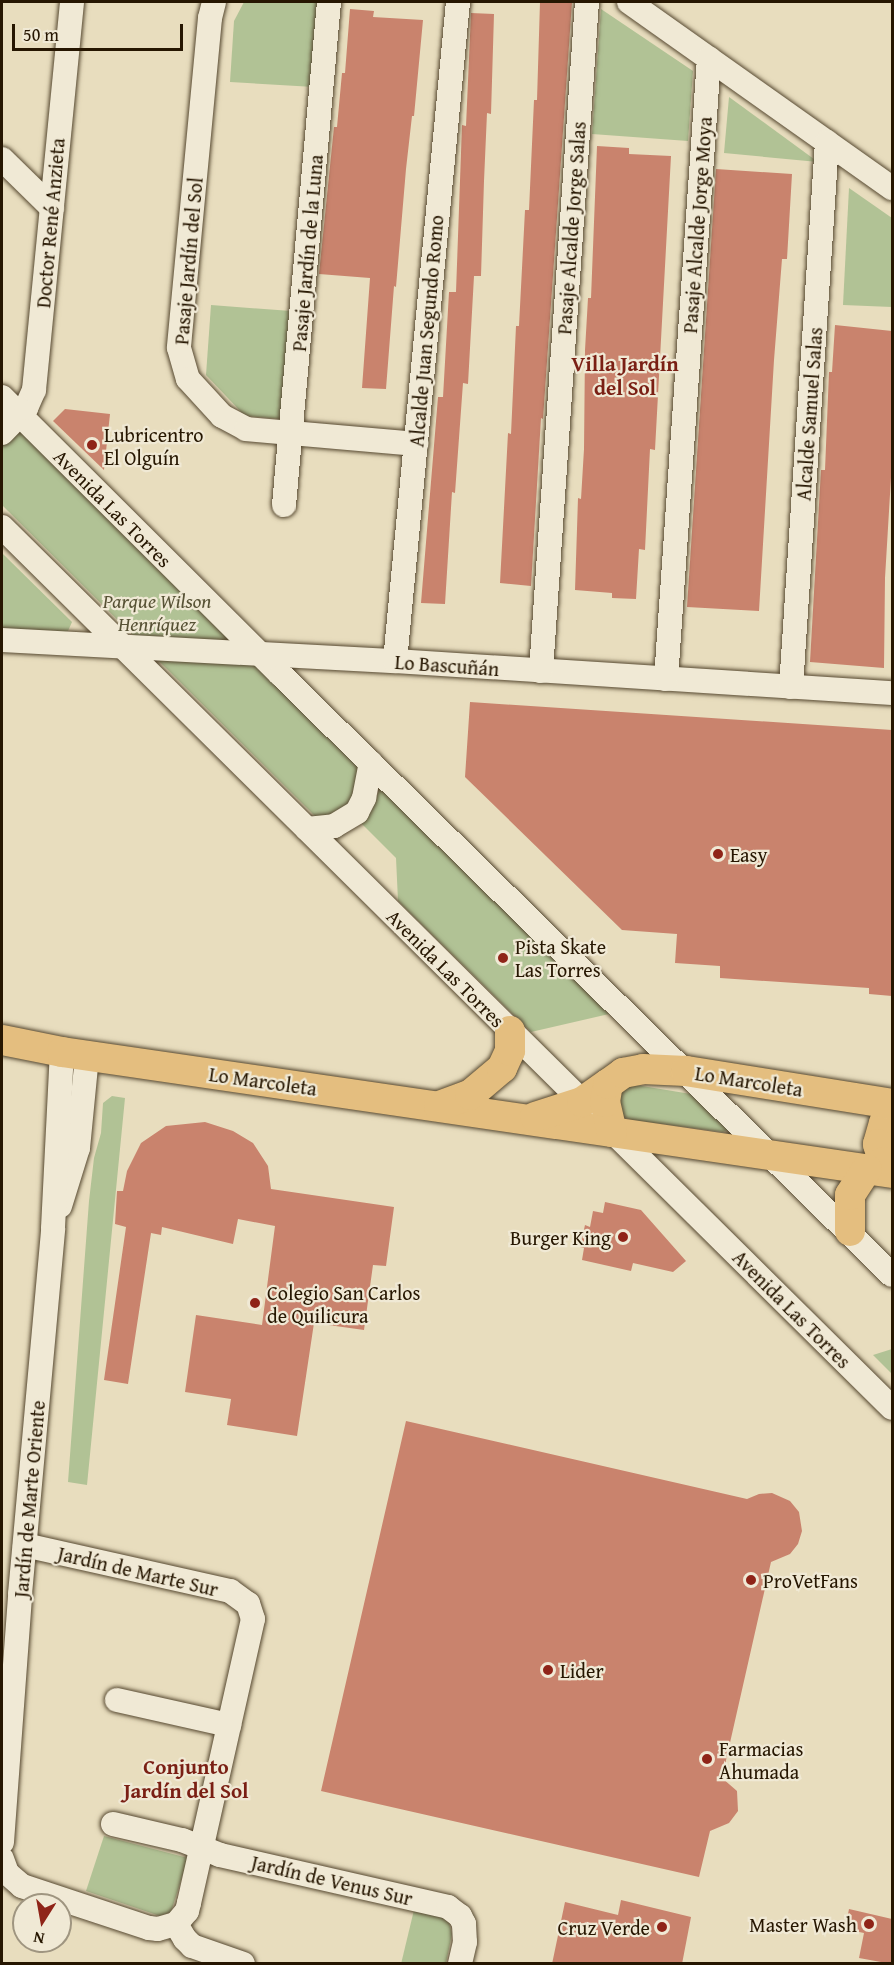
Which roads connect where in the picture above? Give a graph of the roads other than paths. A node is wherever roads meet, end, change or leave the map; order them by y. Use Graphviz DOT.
graph roads {
  1 [pos="72,2"];
  2 [pos="214,2"];
  3 [pos="329,2"];
  4 [pos="458,2"];
  5 [pos="586,2"];
  6 [pos="629,2"];
  7 [pos="708,58"];
  8 [pos="827,142"];
  9 [pos="2,159"];
  10 [pos="892,188"];
  11 [pos="52,208"];
  12 [pos="2,397"];
  13 [pos="19,415"];
  14 [pos="2,433"];
  15 [pos="291,433"];
  16 [pos="416,444"];
  17 [pos="284,505"];
  18 [pos="2,527"];
  19 [pos="2,640"];
  20 [pos="125,649"];
  21 [pos="258,653"];
  22 [pos="395,662"];
  23 [pos="541,671"];
  24 [pos="666,679"];
  25 [pos="791,687"];
  26 [pos="892,693"];
  27 [pos="371,764"];
  28 [pos="306,829"];
  29 [pos="510,1031"];
  30 [pos="2,1040"];
  31 [pos="74,1054"];
  32 [pos="686,1071"];
  33 [pos="608,1084"];
  34 [pos="582,1102"];
  35 [pos="892,1104"];
  36 [pos="436,1107"];
  37 [pos="892,1115"];
  38 [pos="526,1119"];
  39 [pos="612,1132"];
  40 [pos="771,1154"];
  41 [pos="884,1171"];
  42 [pos="850,1230"];
  43 [pos="892,1275"];
  44 [pos="892,1408"];
  45 [pos="25,1545"];
  46 [pos="117,1700"];
  47 [pos="229,1725"];
  48 [pos="113,1824"];
  49 [pos="2,1842"];
  50 [pos="201,1848"];
  51 [pos="4,1866"];
  52 [pos="176,1924"];
  53 [pos="243,1964"];
  54 [pos="460,1964"];
  1 -- 11 [label="street, Doctor René Anzieta"];
  2 -- 15 [label="street, Pasaje Jardín del Sol"];
  3 -- 15 [label="street, Pasaje Jardín de la Luna"];
  4 -- 16 [label="street, Alcalde Juan Segundo Romo"];
  5 -- 23 [label="street, Pasaje Alcalde Jorge Salas"];
  6 -- 7 [label="street"];
  7 -- 8 [label="street"];
  7 -- 24 [label="street, Pasaje Alcalde Jorge Moya"];
  8 -- 10 [label="street"];
  8 -- 25 [label="street, Alcalde Samuel Salas"];
  9 -- 11 [label="street"];
  11 -- 13 [label="street, Doctor René Anzieta"];
  12 -- 13 [label="street, Avenida Las Torres"];
  13 -- 14 [label="street, Doctor René Anzieta"];
  13 -- 21 [label="street, Avenida Las Torres"];
  15 -- 16 [label="street, Pasaje Jardín del Sol"];
  15 -- 17 [label="street, Pasaje Jardín de la Luna"];
  16 -- 22 [label="street, Alcalde Juan Segundo Romo"];
  18 -- 20 [label="street, Avenida Las Torres"];
  19 -- 20 [label="street, Lo Bascuñán"];
  20 -- 21 [label="street, Lo Bascuñán"];
  20 -- 28 [label="street, Avenida Las Torres"];
  21 -- 22 [label="street, Lo Bascuñán"];
  21 -- 27 [label="street, Avenida Las Torres"];
  22 -- 23 [label="street, Lo Bascuñán"];
  23 -- 24 [label="street, Lo Bascuñán"];
  24 -- 25 [label="street, Lo Bascuñán"];
  25 -- 26 [label="street, Lo Bascuñán"];
  27 -- 28 [label="street"];
  27 -- 32 [label="street, Avenida Las Torres"];
  28 -- 29 [label="street, Avenida Las Torres"];
  29 -- 34 [label="street, Avenida Las Torres"];
  29 -- 36 [label="main road"];
  30 -- 31 [label="main road, Lo Marcoleta"];
  31 -- 36 [label="main road, Lo Marcoleta"];
  31 -- 45 [label="street, Jardín de Marte Oriente"];
  32 -- 33 [label="main road, Lo Marcoleta"];
  32 -- 35 [label="main road, Lo Marcoleta"];
  32 -- 40 [label="street, Avenida Las Torres"];
  33 -- 34 [label="main road, Lo Marcoleta"];
  33 -- 39 [label="main road"];
  34 -- 38 [label="main road, Lo Marcoleta"];
  34 -- 39 [label="street, Avenida Las Torres"];
  36 -- 38 [label="main road, Lo Marcoleta"];
  37 -- 41 [label="main road"];
  38 -- 39 [label="main road, Lo Marcoleta"];
  39 -- 40 [label="main road, Lo Marcoleta"];
  39 -- 44 [label="street, Avenida Las Torres"];
  40 -- 41 [label="main road, Lo Marcoleta"];
  40 -- 42 [label="street, Avenida Las Torres"];
  41 -- 42 [label="main road"];
  42 -- 43 [label="street, Avenida Las Torres"];
  45 -- 47 [label="street, Jardín de Marte Sur"];
  45 -- 49 [label="street, Jardín de Marte Oriente"];
  46 -- 47 [label="street"];
  47 -- 50 [label="street"];
  48 -- 50 [label="street, Jardín de Venus Sur"];
  50 -- 52 [label="street"];
  50 -- 54 [label="street, Jardín de Venus Sur"];
  51 -- 52 [label="street"];
  52 -- 53 [label="street"];
}
